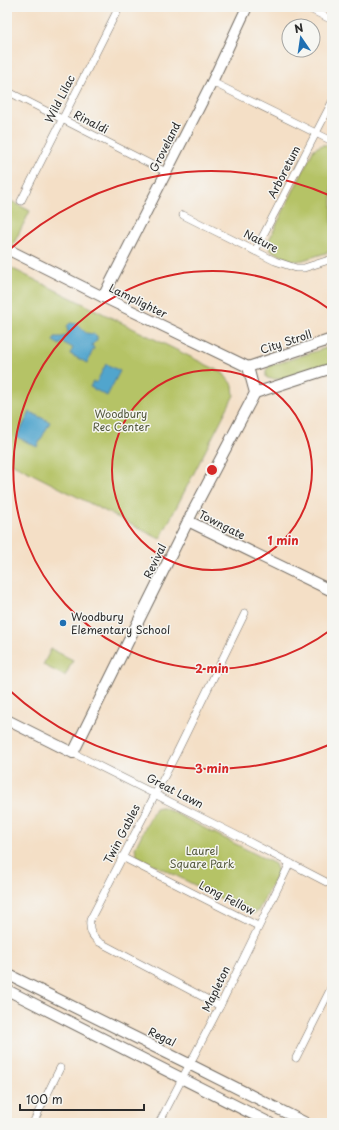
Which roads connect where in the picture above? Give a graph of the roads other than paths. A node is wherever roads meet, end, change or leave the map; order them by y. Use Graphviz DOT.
graph roads {
  1 [pos="119,7"];
  2 [pos="247,7"];
  3 [pos="306,7"];
  4 [pos="332,20"];
  5 [pos="212,82"];
  6 [pos="7,92"];
  7 [pos="332,102"];
  8 [pos="62,120"];
  9 [pos="316,133"];
  10 [pos="332,141"];
  11 [pos="166,172"];
  12 [pos="22,202"];
  13 [pos="183,215"];
  14 [pos="7,249"];
  15 [pos="255,251"];
  16 [pos="332,259"];
  17 [pos="103,297"];
  18 [pos="332,339"];
  19 [pos="248,367"];
  20 [pos="332,368"];
  21 [pos="255,393"];
  22 [pos="188,521"];
  23 [pos="332,591"];
  24 [pos="245,614"];
  25 [pos="7,720"];
  26 [pos="73,753"];
  27 [pos="155,794"];
  28 [pos="122,857"];
  29 [pos="290,863"];
  30 [pos="332,885"];
  31 [pos="258,926"];
  32 [pos="7,974"];
  33 [pos="18,980"];
  34 [pos="332,986"];
  35 [pos="9,995"];
  36 [pos="220,1006"];
  37 [pos="296,1058"];
  38 [pos="189,1064"];
  39 [pos="60,1068"];
  40 [pos="182,1078"];
  41 [pos="33,1123"];
  42 [pos="160,1123"];
  43 [pos="270,1123"];
  44 [pos="306,1123"];
  1 -- 8 [label="street, Wild Lilac"];
  2 -- 5 [label="street, Groveland"];
  3 -- 4 [label="street"];
  5 -- 9 [label="street"];
  5 -- 11 [label="street, Groveland"];
  6 -- 8 [label="street, Rinaldi"];
  7 -- 9 [label="street, Arboretum"];
  8 -- 11 [label="street, Rinaldi"];
  8 -- 12 [label="street, Wild Lilac"];
  9 -- 10 [label="street"];
  9 -- 15 [label="street, Arboretum"];
  11 -- 17 [label="street, Groveland"];
  13 -- 15 [label="street, Nature"];
  14 -- 17 [label="street, Lamplighter"];
  15 -- 16 [label="street, Nature"];
  17 -- 19 [label="street, Lamplighter"];
  18 -- 19 [label="street, City Stroll"];
  19 -- 21 [label="street"];
  20 -- 21 [label="street"];
  21 -- 22 [label="street, Revival"];
  22 -- 23 [label="street, Towngate"];
  22 -- 26 [label="street, Revival"];
  24 -- 27 [label="street, Twin Gables"];
  25 -- 26 [label="street, Great Lawn"];
  26 -- 27 [label="street, Great Lawn"];
  27 -- 28 [label="street, Twin Gables"];
  27 -- 29 [label="street, Great Lawn"];
  28 -- 31 [label="street, Long Fellow"];
  28 -- 36 [label="street, Twin Gables"];
  29 -- 30 [label="street, Great Lawn"];
  29 -- 31 [label="street, Mapleton"];
  31 -- 36 [label="street, Mapleton"];
  32 -- 33 [label="street, Regal"];
  33 -- 35 [label="street"];
  33 -- 38 [label="street, Regal"];
  34 -- 37 [label="street"];
  35 -- 40 [label="street"];
  36 -- 38 [label="street, Mapleton"];
  38 -- 40 [label="street, Mapleton"];
  38 -- 44 [label="street, Regal"];
  39 -- 41 [label="street"];
  40 -- 42 [label="street, Mapleton"];
  40 -- 43 [label="street"];
}
